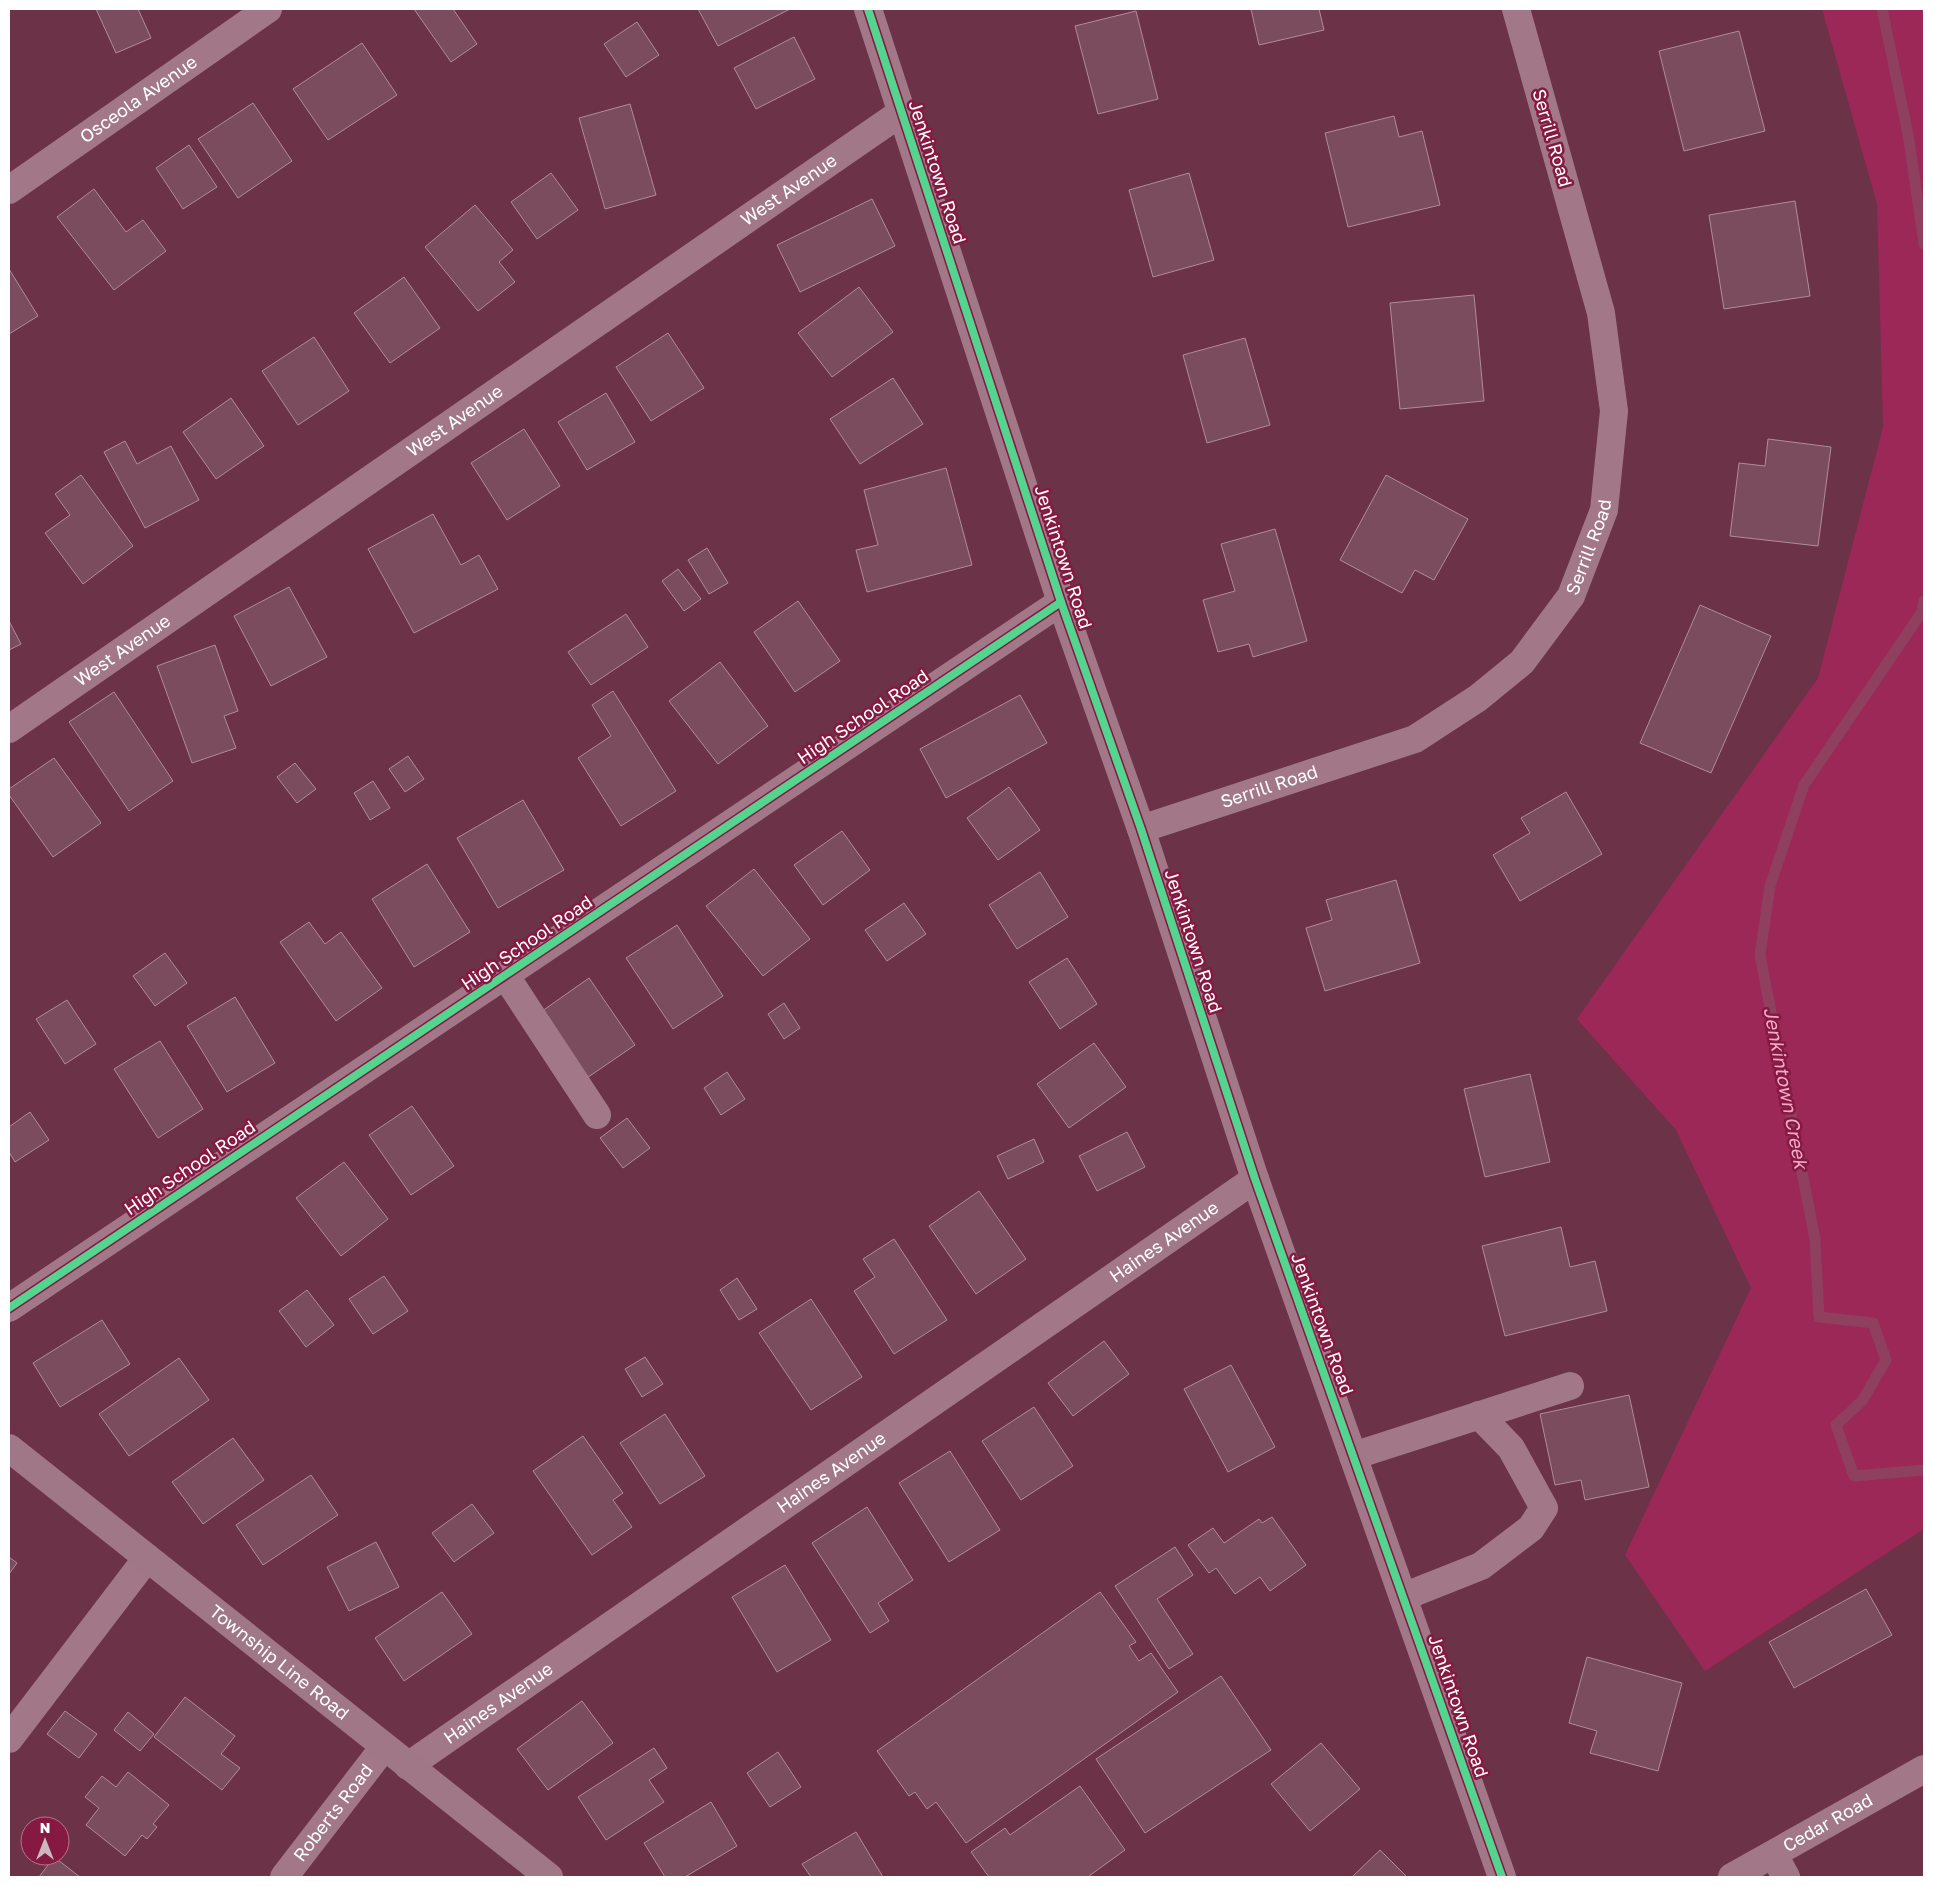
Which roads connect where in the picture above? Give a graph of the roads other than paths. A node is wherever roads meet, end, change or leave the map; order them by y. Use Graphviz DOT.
graph roads {
  1 [pos="268,9"];
  2 [pos="868,9"];
  3 [pos="1516,9"];
  4 [pos="902,112"];
  5 [pos="9,190"];
  6 [pos="1061,602"];
  7 [pos="9,729"];
  8 [pos="1141,829"];
  9 [pos="505,975"];
  10 [pos="597,1114"];
  11 [pos="1255,1180"];
  12 [pos="9,1308"];
  13 [pos="1570,1386"];
  14 [pos="1479,1415"];
  15 [pos="9,1448"];
  16 [pos="1353,1456"];
  17 [pos="148,1558"];
  18 [pos="1403,1597"];
  19 [pos="9,1739"];
  20 [pos="384,1747"];
  21 [pos="408,1766"];
  22 [pos="1924,1769"];
  23 [pos="1780,1866"];
  24 [pos="284,1877"];
  25 [pos="549,1877"];
  26 [pos="1502,1877"];
  27 [pos="1732,1877"];
  1 -- 5 [label="street, Osceola Avenue"];
  2 -- 4 [label="street, Jenkintown Road"];
  3 -- 8 [label="street, Serrill Road"];
  4 -- 6 [label="street, Jenkintown Road"];
  4 -- 7 [label="street, West Avenue"];
  6 -- 8 [label="street, Jenkintown Road"];
  6 -- 9 [label="street, High School Road"];
  8 -- 11 [label="street, Jenkintown Road"];
  9 -- 10 [label="street"];
  9 -- 12 [label="street, High School Road"];
  11 -- 16 [label="street, Jenkintown Road"];
  11 -- 21 [label="street, Haines Avenue"];
  13 -- 14 [label="street"];
  14 -- 16 [label="street"];
  14 -- 18 [label="street"];
  15 -- 17 [label="main road, Township Line Road"];
  16 -- 18 [label="street, Jenkintown Road"];
  17 -- 19 [label="street"];
  17 -- 20 [label="main road, Township Line Road"];
  18 -- 26 [label="street, Jenkintown Road"];
  20 -- 21 [label="main road, Township Line Road"];
  20 -- 24 [label="street, Roberts Road"];
  21 -- 25 [label="main road, Township Line Road"];
  22 -- 23 [label="street, Cedar Road"];
  23 -- 27 [label="street, Cedar Road"];
}
